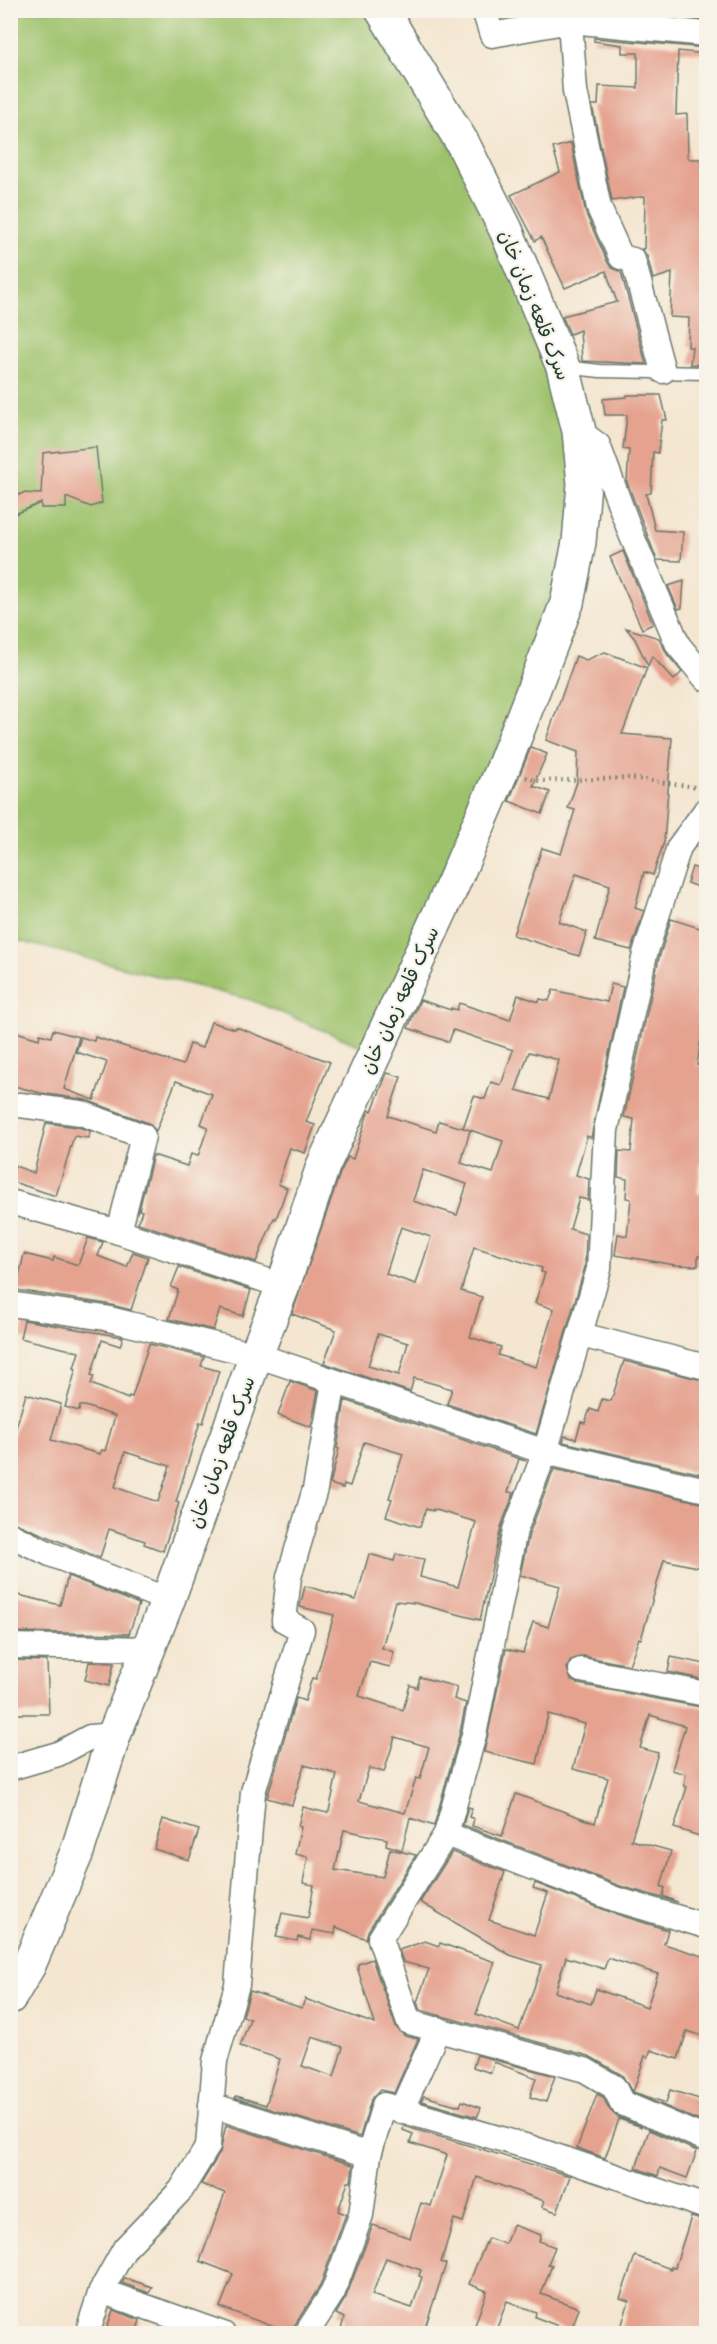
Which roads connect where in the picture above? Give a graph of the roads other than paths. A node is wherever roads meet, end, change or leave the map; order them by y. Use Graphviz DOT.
graph roads {
  1 [pos="382,10"];
  2 [pos="484,10"];
  3 [pos="570,21"];
  4 [pos="706,34"];
  5 [pos="563,367"];
  6 [pos="663,372"];
  7 [pos="706,373"];
  8 [pos="579,431"];
  9 [pos="706,679"];
  10 [pos="706,810"];
  11 [pos="10,1106"];
  12 [pos="10,1202"];
  13 [pos="119,1232"];
  14 [pos="283,1286"];
  15 [pos="10,1304"];
  16 [pos="581,1335"];
  17 [pos="256,1355"];
  18 [pos="706,1367"];
  19 [pos="334,1382"];
  20 [pos="545,1452"];
  21 [pos="706,1490"];
  22 [pos="10,1534"];
  23 [pos="168,1600"];
  24 [pos="10,1646"];
  25 [pos="149,1649"];
  26 [pos="582,1670"];
  27 [pos="706,1694"];
  28 [pos="114,1736"];
  29 [pos="10,1768"];
  30 [pos="446,1834"];
  31 [pos="706,1926"];
  32 [pos="20,1960"];
  33 [pos="10,1997"];
  34 [pos="438,2029"];
  35 [pos="211,2105"];
  36 [pos="401,2111"];
  37 [pos="706,2139"];
  38 [pos="369,2155"];
  39 [pos="706,2207"];
  40 [pos="101,2292"];
  41 [pos="87,2334"];
  42 [pos="223,2334"];
  43 [pos="306,2334"];
  1 -- 5 [label="street, سرک قلعه زمان خان"];
  2 -- 3 [label="street"];
  3 -- 4 [label="street"];
  3 -- 6 [label="street"];
  5 -- 6 [label="lane"];
  5 -- 8 [label="street, سرک قلعه زمان خان"];
  6 -- 7 [label="lane"];
  8 -- 9 [label="street"];
  8 -- 14 [label="street, سرک قلعه زمان خان"];
  10 -- 16 [label="street"];
  11 -- 13 [label="street"];
  12 -- 13 [label="street"];
  13 -- 14 [label="street"];
  14 -- 17 [label="street, سرک قلعه زمان خان"];
  15 -- 17 [label="street"];
  16 -- 18 [label="street"];
  16 -- 20 [label="street"];
  17 -- 19 [label="street"];
  17 -- 23 [label="street, سرک قلعه زمان خان"];
  19 -- 20 [label="street"];
  19 -- 35 [label="street"];
  20 -- 21 [label="street"];
  20 -- 30 [label="street"];
  22 -- 23 [label="street"];
  23 -- 25 [label="street, سرک قلعه زمان خان"];
  24 -- 25 [label="street"];
  25 -- 28 [label="street, سرک قلعه زمان خان"];
  26 -- 27 [label="street"];
  28 -- 29 [label="street"];
  28 -- 32 [label="street, سرک قلعه زمان خان"];
  30 -- 31 [label="street"];
  30 -- 34 [label="street"];
  32 -- 33 [label="street, سرک قلعه زمان خان"];
  34 -- 36 [label="street"];
  34 -- 37 [label="street"];
  35 -- 38 [label="street"];
  35 -- 40 [label="street"];
  36 -- 38 [label="street"];
  36 -- 39 [label="street"];
  38 -- 43 [label="street"];
  40 -- 41 [label="street"];
  40 -- 42 [label="street"];
}
